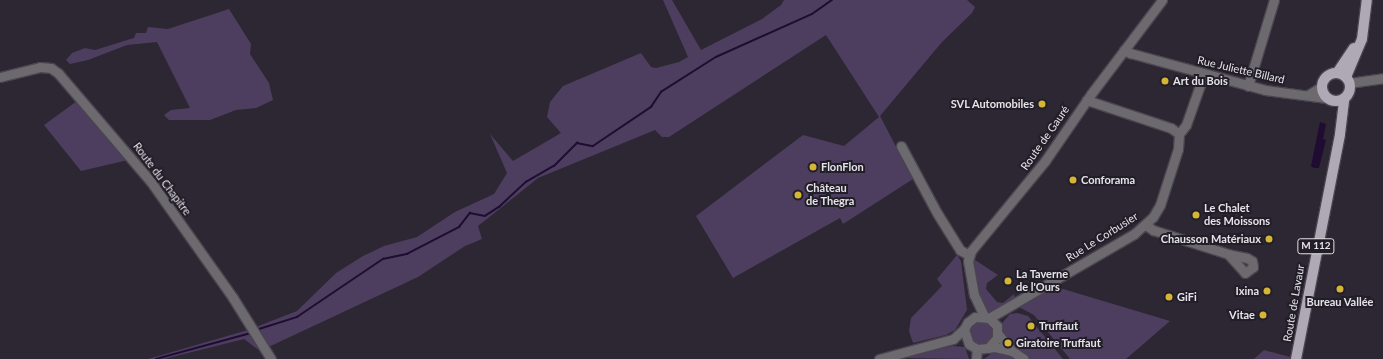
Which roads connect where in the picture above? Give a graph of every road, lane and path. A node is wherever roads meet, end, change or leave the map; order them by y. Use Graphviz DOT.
graph roads {
  1 [pos="1162,0"];
  2 [pos="1274,0"];
  3 [pos="1367,0"];
  4 [pos="1124,50"];
  5 [pos="1204,74"];
  6 [pos="0,78"];
  7 [pos="1383,78"];
  8 [pos="1345,81"];
  9 [pos="1248,86"];
  10 [pos="1322,87"];
  11 [pos="1308,95"];
  12 [pos="1335,99"];
  13 [pos="1087,100"];
  14 [pos="1179,134"];
  15 [pos="901,146"];
  16 [pos="1146,225"];
  17 [pos="1228,254"];
  18 [pos="969,255"];
  19 [pos="974,295"];
  20 [pos="1007,309"];
  21 [pos="987,317"];
  22 [pos="971,319"];
  23 [pos="964,329"];
  24 [pos="998,332"];
  25 [pos="943,342"];
  26 [pos="969,344"];
  27 [pos="988,348"];
  28 [pos="977,349"];
  29 [pos="1012,351"];
  30 [pos="270,359"];
  31 [pos="880,359"];
  32 [pos="976,359"];
  33 [pos="1024,359"];
  34 [pos="1296,359"];
  1 -- 4 [label="street, Route de Gauré"];
  2 -- 9 [label="street"];
  3 -- 8 [label="main road"];
  4 -- 5 [label="street, Rue Juliette Billard"];
  4 -- 13 [label="street, Route de Gauré"];
  5 -- 9 [label="street, Rue Juliette Billard"];
  5 -- 14 [label="street, Rue Le Corbusier"];
  6 -- 30 [label="street, Route du Chapitre"];
  7 -- 8 [label="street"];
  8 -- 10 [label="main road"];
  8 -- 12 [label="main road"];
  9 -- 11 [label="street, Rue Juliette Billard"];
  10 -- 11 [label="street"];
  10 -- 12 [label="main road, Route de Lavaur"];
  11 -- 12 [label="street, Rue Juliette Billard"];
  12 -- 34 [label="main road, Route de Lavaur / M 112"];
  13 -- 14 [label="street"];
  13 -- 18 [label="street, Route de Gauré"];
  14 -- 16 [label="street, Rue Le Corbusier"];
  15 -- 18 [label="street"];
  16 -- 17 [label="street"];
  16 -- 20 [label="street, Rue Le Corbusier"];
  18 -- 19 [label="street"];
  19 -- 21 [label="street"];
  19 -- 22 [label="street"];
  20 -- 21 [label="street, Rue Le Corbusier"];
  20 -- 24 [label="street"];
  21 -- 22 [label="street"];
  21 -- 24 [label="street"];
  22 -- 23 [label="street"];
  23 -- 25 [label="street"];
  23 -- 26 [label="street"];
  24 -- 27 [label="street"];
  24 -- 29 [label="street"];
  25 -- 26 [label="street"];
  25 -- 31 [label="street"];
  26 -- 28 [label="street"];
  27 -- 28 [label="street"];
  27 -- 29 [label="street"];
  28 -- 32 [label="street"];
  29 -- 33 [label="street"];
}
